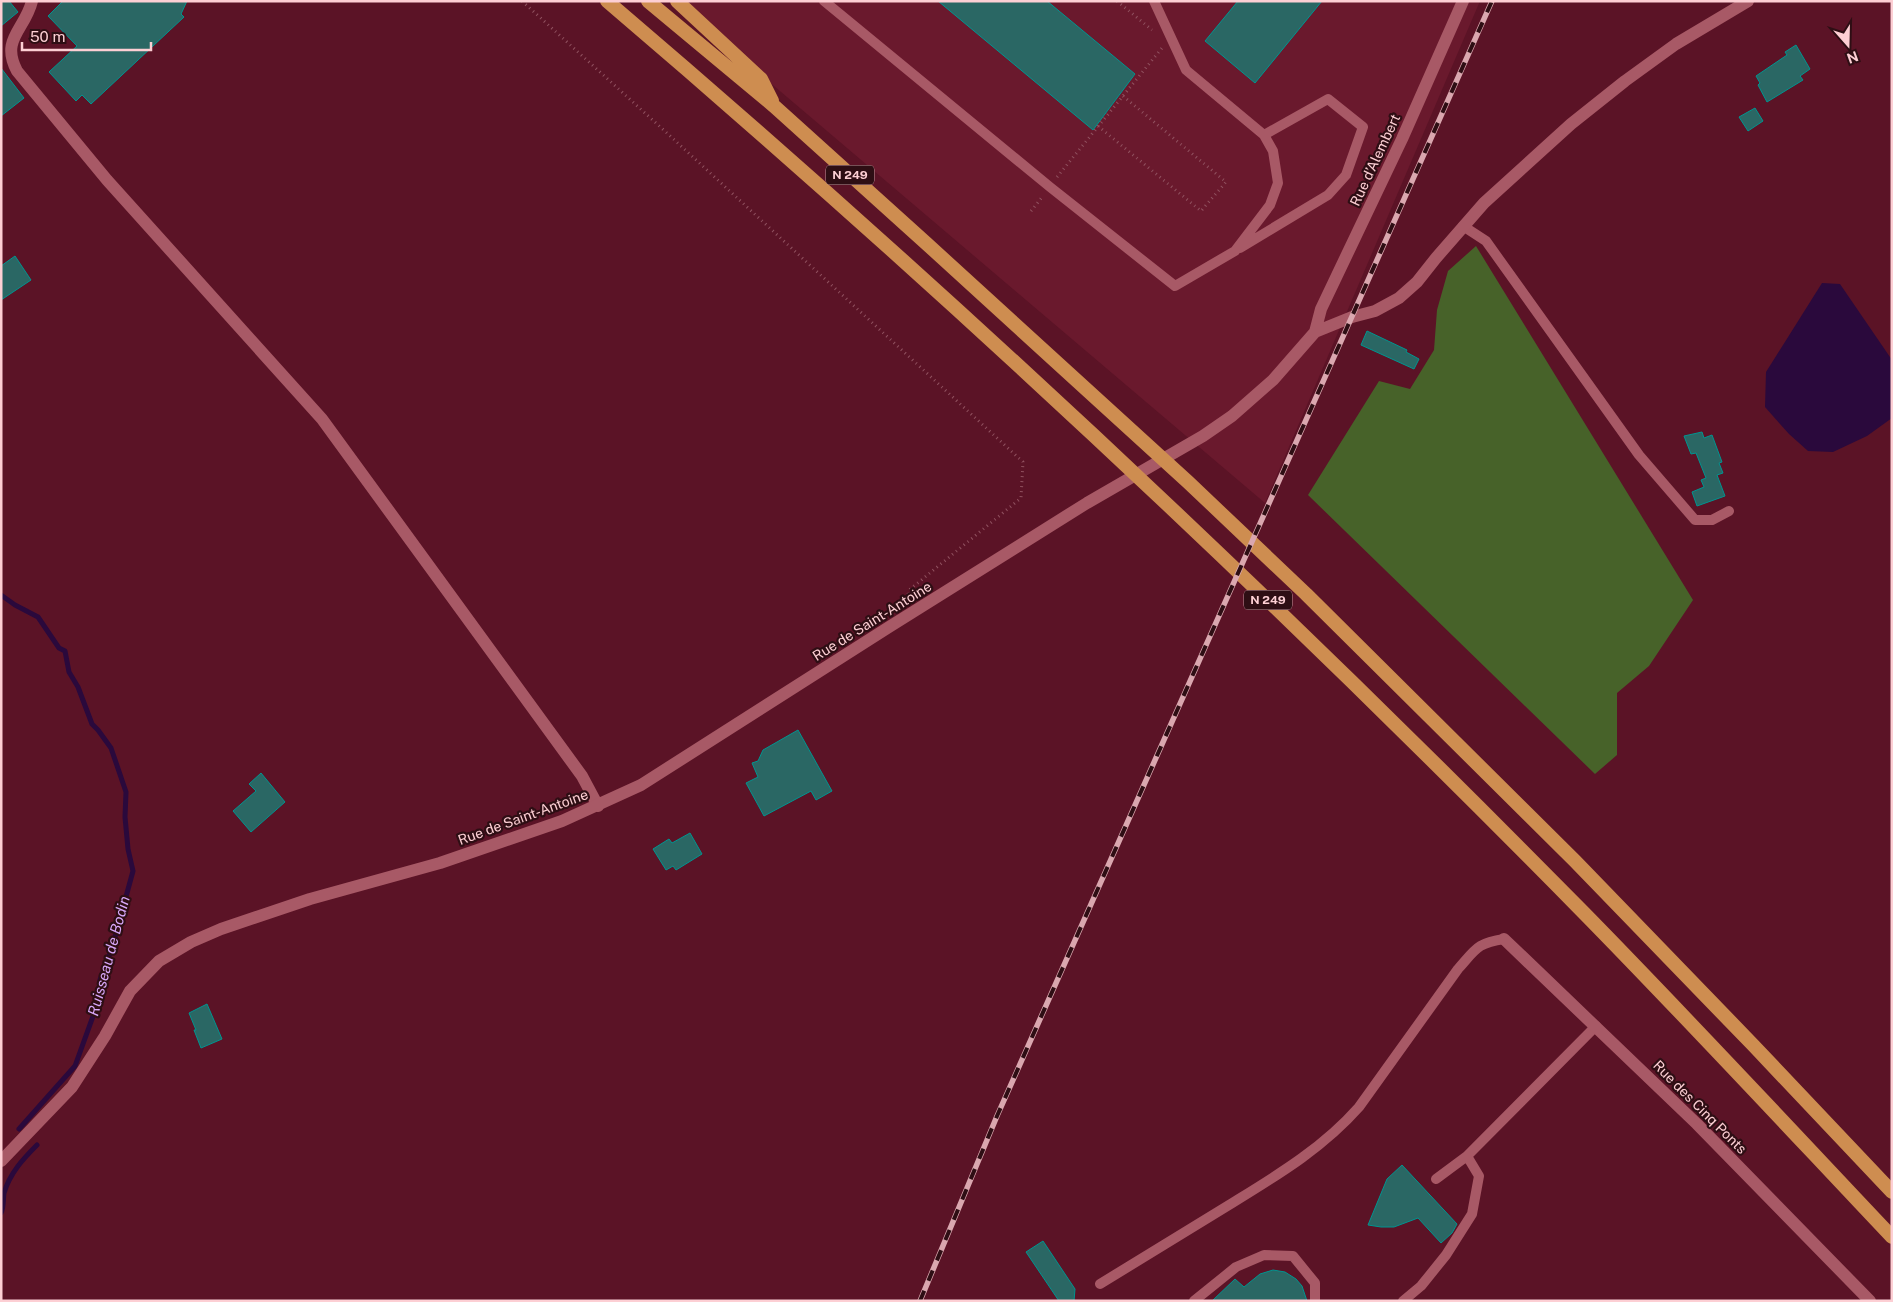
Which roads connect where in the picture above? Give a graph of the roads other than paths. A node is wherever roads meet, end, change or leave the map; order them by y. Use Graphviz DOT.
graph roads {
  1 [pos="32,1"];
  2 [pos="607,1"];
  3 [pos="648,1"];
  4 [pos="677,1"];
  5 [pos="824,1"];
  6 [pos="1154,1"];
  7 [pos="1463,1"];
  8 [pos="1748,1"];
  9 [pos="774,106"];
  10 [pos="1264,135"];
  11 [pos="1463,226"];
  12 [pos="1235,251"];
  13 [pos="1315,332"];
  14 [pos="1729,512"];
  15 [pos="598,806"];
  16 [pos="1504,939"];
  17 [pos="1596,1026"];
  18 [pos="1467,1156"];
  19 [pos="1,1161"];
  20 [pos="1436,1179"];
  21 [pos="1892,1192"];
  22 [pos="1892,1237"];
  23 [pos="1100,1284"];
  24 [pos="1194,1301"];
  25 [pos="1315,1301"];
  26 [pos="1403,1301"];
  27 [pos="1870,1301"];
  1 -- 15 [label="street"];
  2 -- 22 [label="highway, N 249"];
  3 -- 9 [label="highway, N 249"];
  4 -- 9 [label="highway, N 249"];
  5 -- 12 [label="lane"];
  6 -- 10 [label="lane"];
  7 -- 13 [label="street, Rue d’Alembert"];
  8 -- 11 [label="street"];
  9 -- 21 [label="highway, N 249"];
  10 -- 12 [label="lane"];
  10 -- 12 [label="lane"];
  11 -- 13 [label="street"];
  11 -- 14 [label="lane"];
  13 -- 15 [label="street, Rue de Saint-Antoine"];
  15 -- 19 [label="street, Rue de Saint-Antoine"];
  16 -- 17 [label="street, Rue des Cinq Ponts"];
  16 -- 23 [label="lane"];
  17 -- 18 [label="lane"];
  17 -- 27 [label="street, Rue des Cinq Ponts"];
  18 -- 20 [label="lane"];
  18 -- 26 [label="lane"];
  24 -- 25 [label="lane"];
}
